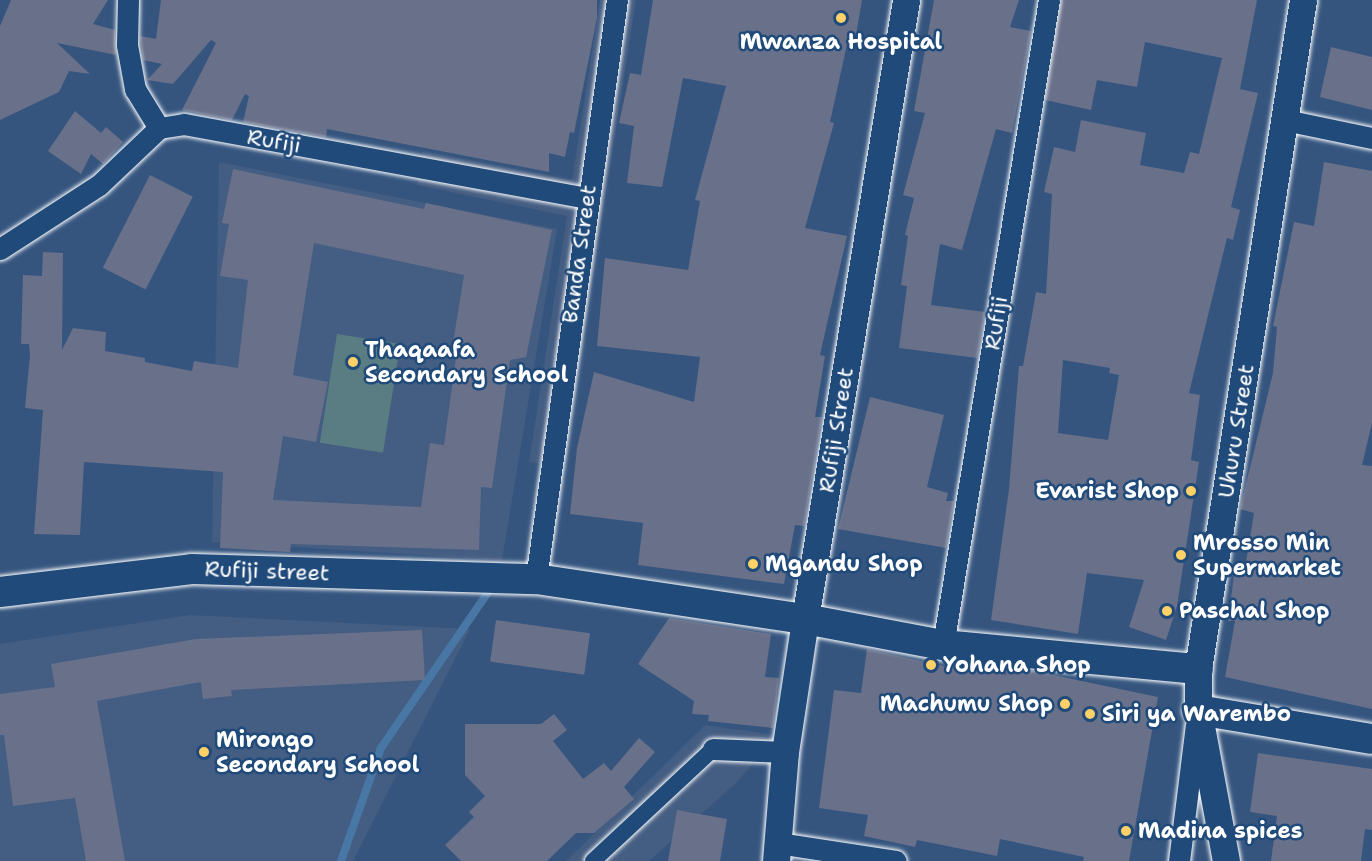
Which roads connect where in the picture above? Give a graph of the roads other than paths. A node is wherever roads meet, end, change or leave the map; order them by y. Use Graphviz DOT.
graph roads {
  1 [pos="128,0"];
  2 [pos="617,0"];
  3 [pos="906,0"];
  4 [pos="1049,0"];
  5 [pos="1303,0"];
  6 [pos="1285,120"];
  7 [pos="159,128"];
  8 [pos="1372,138"];
  9 [pos="586,198"];
  10 [pos="0,249"];
  11 [pos="536,579"];
  12 [pos="0,592"];
  13 [pos="805,619"];
  14 [pos="943,645"];
  15 [pos="1198,669"];
  16 [pos="1198,710"];
  17 [pos="1372,740"];
  18 [pos="713,749"];
  19 [pos="785,752"];
  20 [pos="777,852"];
  21 [pos="593,861"];
  22 [pos="896,861"];
  23 [pos="1179,861"];
  24 [pos="1226,861"];
  1 -- 7 [label="street"];
  2 -- 9 [label="street, Banda Street"];
  3 -- 13 [label="street, Rufiji Street"];
  4 -- 14 [label="street, Rufiji"];
  5 -- 6 [label="street, Uhuru Street"];
  6 -- 8 [label="street"];
  6 -- 15 [label="street, Uhuru Street"];
  7 -- 9 [label="street, Rufiji"];
  7 -- 10 [label="street"];
  9 -- 11 [label="street, Banda Street"];
  11 -- 12 [label="main road, Rufiji street"];
  11 -- 13 [label="main road, Rufiji street"];
  13 -- 14 [label="main road, Rufiji street"];
  13 -- 19 [label="street, Rufiji Street"];
  14 -- 15 [label="main road, Rufiji street"];
  15 -- 16 [label="street, Uhuru Street"];
  16 -- 17 [label="main road"];
  16 -- 23 [label="street"];
  16 -- 24 [label="street, Uhuru Street"];
  18 -- 19 [label="street"];
  18 -- 21 [label="street"];
  19 -- 20 [label="street, Rufiji Street"];
  20 -- 22 [label="street"];
}
